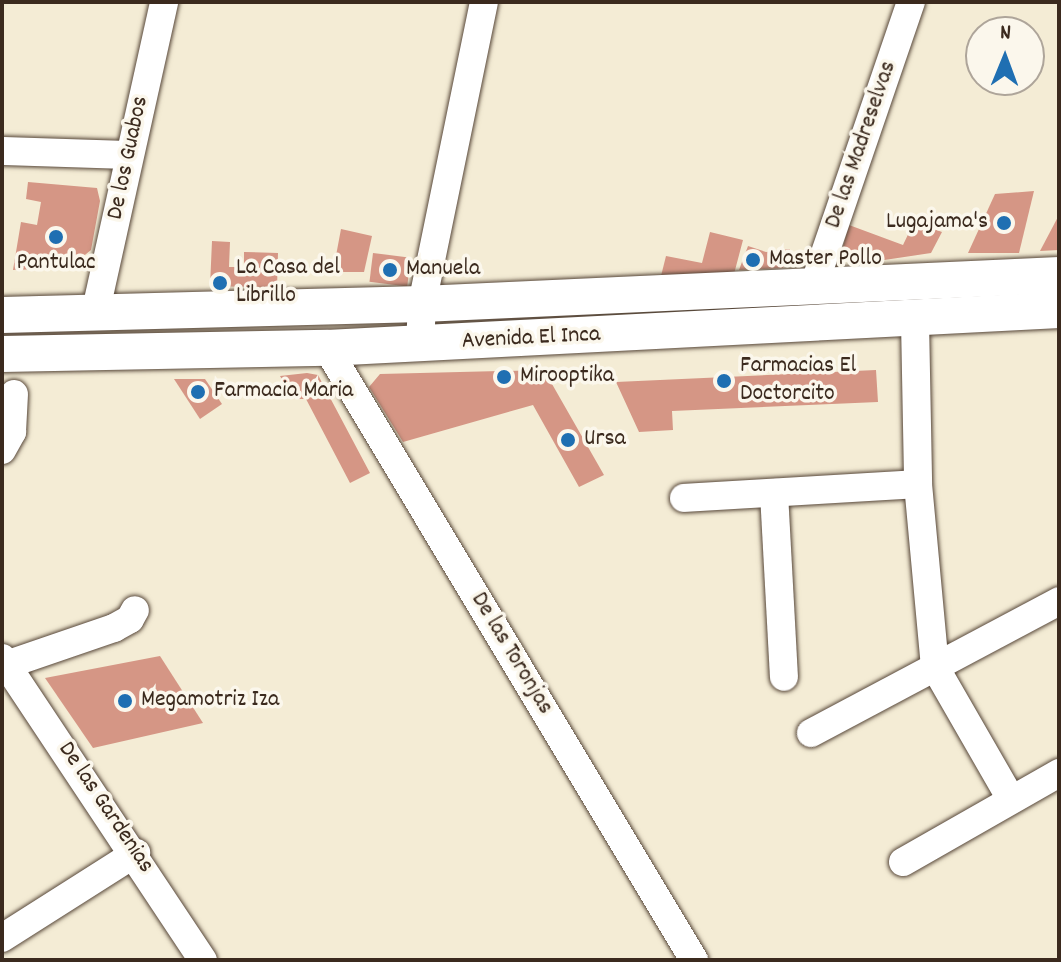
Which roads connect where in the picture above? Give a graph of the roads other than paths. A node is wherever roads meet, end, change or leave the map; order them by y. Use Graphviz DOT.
graph roads {
  1 [pos="164,2"];
  2 [pos="484,2"];
  3 [pos="911,2"];
  4 [pos="2,151"];
  5 [pos="129,155"];
  6 [pos="1059,275"];
  7 [pos="813,288"];
  8 [pos="422,304"];
  9 [pos="1059,310"];
  10 [pos="95,314"];
  11 [pos="2,315"];
  12 [pos="915,321"];
  13 [pos="420,344"];
  14 [pos="327,348"];
  15 [pos="17,354"];
  16 [pos="8,397"];
  17 [pos="2,450"];
  18 [pos="918,484"];
  19 [pos="774,493"];
  20 [pos="684,498"];
  21 [pos="1059,601"];
  22 [pos="135,610"];
  23 [pos="4,662"];
  24 [pos="935,667"];
  25 [pos="784,677"];
  26 [pos="811,733"];
  27 [pos="1059,773"];
  28 [pos="1011,799"];
  29 [pos="136,853"];
  30 [pos="903,862"];
  31 [pos="2,938"];
  32 [pos="2,946"];
  33 [pos="12,960"];
  34 [pos="203,960"];
  35 [pos="694,960"];
  1 -- 5 [label="street, De los Guabos"];
  2 -- 8 [label="street"];
  3 -- 7 [label="street, De las Madreselvas"];
  4 -- 5 [label="street"];
  5 -- 10 [label="street, De los Guabos"];
  6 -- 7 [label="main road, Avenida El Inca"];
  7 -- 8 [label="main road, Avenida El Inca"];
  8 -- 10 [label="main road, Avenida El Inca"];
  8 -- 13 [label="street"];
  9 -- 12 [label="main road, Avenida El Inca"];
  10 -- 11 [label="main road, Avenida El Inca"];
  12 -- 13 [label="main road, Avenida El Inca"];
  12 -- 18 [label="street"];
  13 -- 14 [label="main road, Avenida El Inca"];
  14 -- 15 [label="main road, Avenida El Inca"];
  14 -- 35 [label="street, De las Toronjas"];
  15 -- 16 [label="street"];
  16 -- 17 [label="street"];
  18 -- 19 [label="street"];
  18 -- 24 [label="street"];
  19 -- 20 [label="street"];
  19 -- 25 [label="street"];
  21 -- 24 [label="street"];
  22 -- 23 [label="street"];
  23 -- 29 [label="street, De las Gardenias"];
  24 -- 26 [label="street"];
  24 -- 28 [label="street"];
  27 -- 28 [label="street"];
  28 -- 30 [label="street"];
  29 -- 31 [label="street"];
  29 -- 34 [label="street, De las Gardenias"];
  32 -- 33 [label="street"];
}
